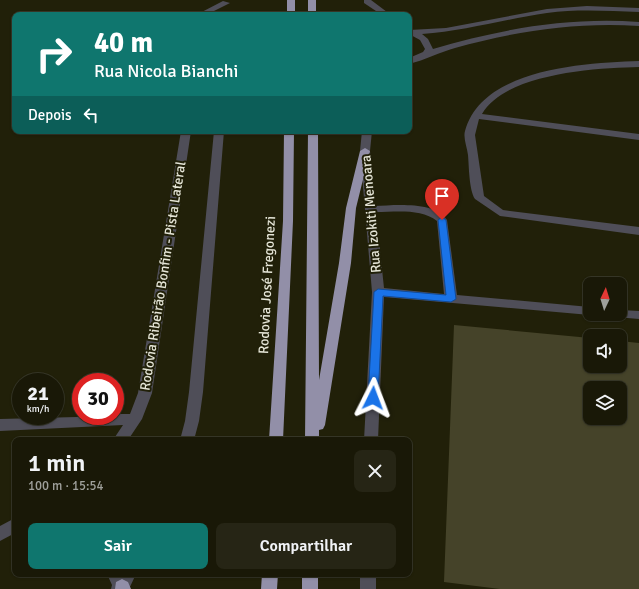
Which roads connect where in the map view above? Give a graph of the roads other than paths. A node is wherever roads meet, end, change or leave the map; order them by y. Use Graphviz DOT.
graph roads {
  1 [pos="291,0"];
  2 [pos="312,0"];
  3 [pos="366,1"];
  4 [pos="227,2"];
  5 [pos="639,10"];
  6 [pos="206,12"];
  7 [pos="222,12"];
  8 [pos="291,12"];
  9 [pos="312,12"];
  10 [pos="369,12"];
  11 [pos="382,12"];
  12 [pos="639,24"];
  13 [pos="412,32"];
  14 [pos="412,32"];
  15 [pos="426,54"];
  16 [pos="413,60"];
  17 [pos="639,64"];
  18 [pos="475,116"];
  19 [pos="186,134"];
  20 [pos="219,134"];
  21 [pos="289,134"];
  22 [pos="313,134"];
  23 [pos="367,134"];
  24 [pos="639,137"];
  25 [pos="365,151"];
  26 [pos="371,209"];
  27 [pos="639,231"];
  28 [pos="378,292"];
  29 [pos="451,299"];
  30 [pos="583,310"];
  31 [pos="627,314"];
  32 [pos="639,315"];
  33 [pos="135,419"];
  34 [pos="0,425"];
  35 [pos="122,437"];
  36 [pos="188,437"];
  37 [pos="276,437"];
  38 [pos="312,437"];
  39 [pos="316,437"];
  40 [pos="371,437"];
  41 [pos="12,527"];
  42 [pos="0,534"];
  43 [pos="270,577"];
  44 [pos="310,577"];
  45 [pos="368,577"];
  46 [pos="269,589"];
  47 [pos="310,589"];
  48 [pos="368,589"];
  1 -- 8 [label="highway"];
  2 -- 9 [label="highway"];
  3 -- 10 [label="street"];
  3 -- 11 [label="street"];
  4 -- 6 [label="street"];
  4 -- 7 [label="street"];
  5 -- 13 [label="street"];
  12 -- 15 [label="street"];
  14 -- 15 [label="street"];
  15 -- 16 [label="street"];
  17 -- 18 [label="street"];
  18 -- 24 [label="street"];
  18 -- 27 [label="street"];
  19 -- 33 [label="street, Rodovia Ribeirão Bonfim - Pista Lateral"];
  20 -- 36 [label="street"];
  21 -- 37 [label="highway, Rodovia José Fregonezi"];
  22 -- 38 [label="highway"];
  23 -- 25 [label="street, Rua Izokiti Menoara"];
  25 -- 26 [label="street, Rua Izokiti Menoara"];
  25 -- 39 [label="highway"];
  26 -- 28 [label="street, Rua Izokiti Menoara"];
  26 -- 29 [label="street"];
  28 -- 29 [label="street"];
  28 -- 40 [label="street, Rua Izokiti Menoara"];
  29 -- 30 [label="street"];
  31 -- 32 [label="street"];
  33 -- 34 [label="street"];
  33 -- 35 [label="street, Rodovia Ribeirão Bonfim - Pista Lateral"];
  41 -- 42 [label="street"];
  43 -- 46 [label="highway"];
  44 -- 47 [label="highway"];
  45 -- 48 [label="street"];
}
